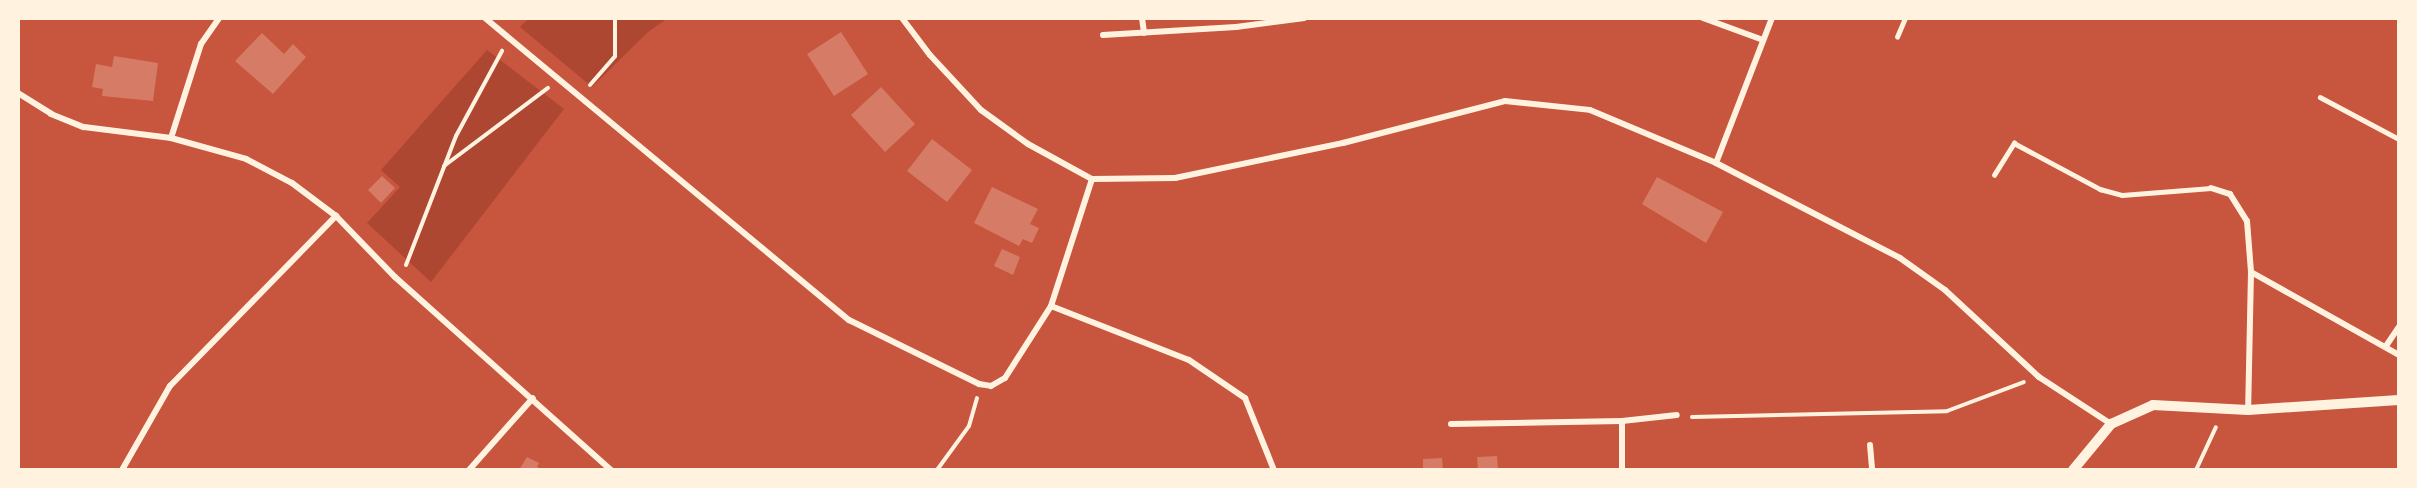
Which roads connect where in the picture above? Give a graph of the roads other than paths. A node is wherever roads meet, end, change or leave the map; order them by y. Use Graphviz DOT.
graph roads {
  1 [pos="219,18"];
  2 [pos="485,18"];
  3 [pos="902,18"];
  4 [pos="1142,18"];
  5 [pos="1304,18"];
  6 [pos="1703,18"];
  7 [pos="1772,18"];
  8 [pos="1905,18"];
  9 [pos="1144,33"];
  10 [pos="1103,35"];
  11 [pos="1897,37"];
  12 [pos="1763,40"];
  13 [pos="19,96"];
  14 [pos="2320,97"];
  15 [pos="171,138"];
  16 [pos="2399,139"];
  17 [pos="1716,163"];
  18 [pos="1994,174"];
  19 [pos="1092,179"];
  20 [pos="2211,188"];
  21 [pos="336,216"];
  22 [pos="2251,272"];
  23 [pos="1051,306"];
  24 [pos="2399,327"];
  25 [pos="2386,346"];
  26 [pos="2399,355"];
  27 [pos="533,398"];
  28 [pos="2399,400"];
  29 [pos="2248,410"];
  30 [pos="1677,415"];
  31 [pos="1622,421"];
  32 [pos="1451,424"];
  33 [pos="2111,424"];
  34 [pos="1870,445"];
  35 [pos="122,470"];
  36 [pos="469,470"];
  37 [pos="611,470"];
  38 [pos="1274,470"];
  39 [pos="1622,470"];
  40 [pos="1872,470"];
  41 [pos="2073,470"];
  1 -- 15 [label="street"];
  2 -- 23 [label="street"];
  3 -- 19 [label="street"];
  4 -- 9 [label="street"];
  5 -- 9 [label="street"];
  6 -- 12 [label="street"];
  7 -- 12 [label="street"];
  8 -- 11 [label="lane"];
  9 -- 10 [label="street"];
  12 -- 17 [label="street"];
  13 -- 15 [label="street"];
  14 -- 16 [label="lane"];
  15 -- 21 [label="street"];
  17 -- 19 [label="street"];
  17 -- 33 [label="street"];
  18 -- 20 [label="lane"];
  19 -- 23 [label="street"];
  20 -- 22 [label="street"];
  21 -- 27 [label="street"];
  21 -- 35 [label="street"];
  22 -- 25 [label="street"];
  22 -- 29 [label="street"];
  23 -- 38 [label="street"];
  24 -- 25 [label="street"];
  25 -- 26 [label="street"];
  27 -- 36 [label="street"];
  27 -- 37 [label="street"];
  28 -- 29 [label="street"];
  29 -- 33 [label="street"];
  30 -- 31 [label="street"];
  31 -- 32 [label="street"];
  31 -- 39 [label="street"];
  33 -- 41 [label="street"];
  34 -- 40 [label="street"];
}
